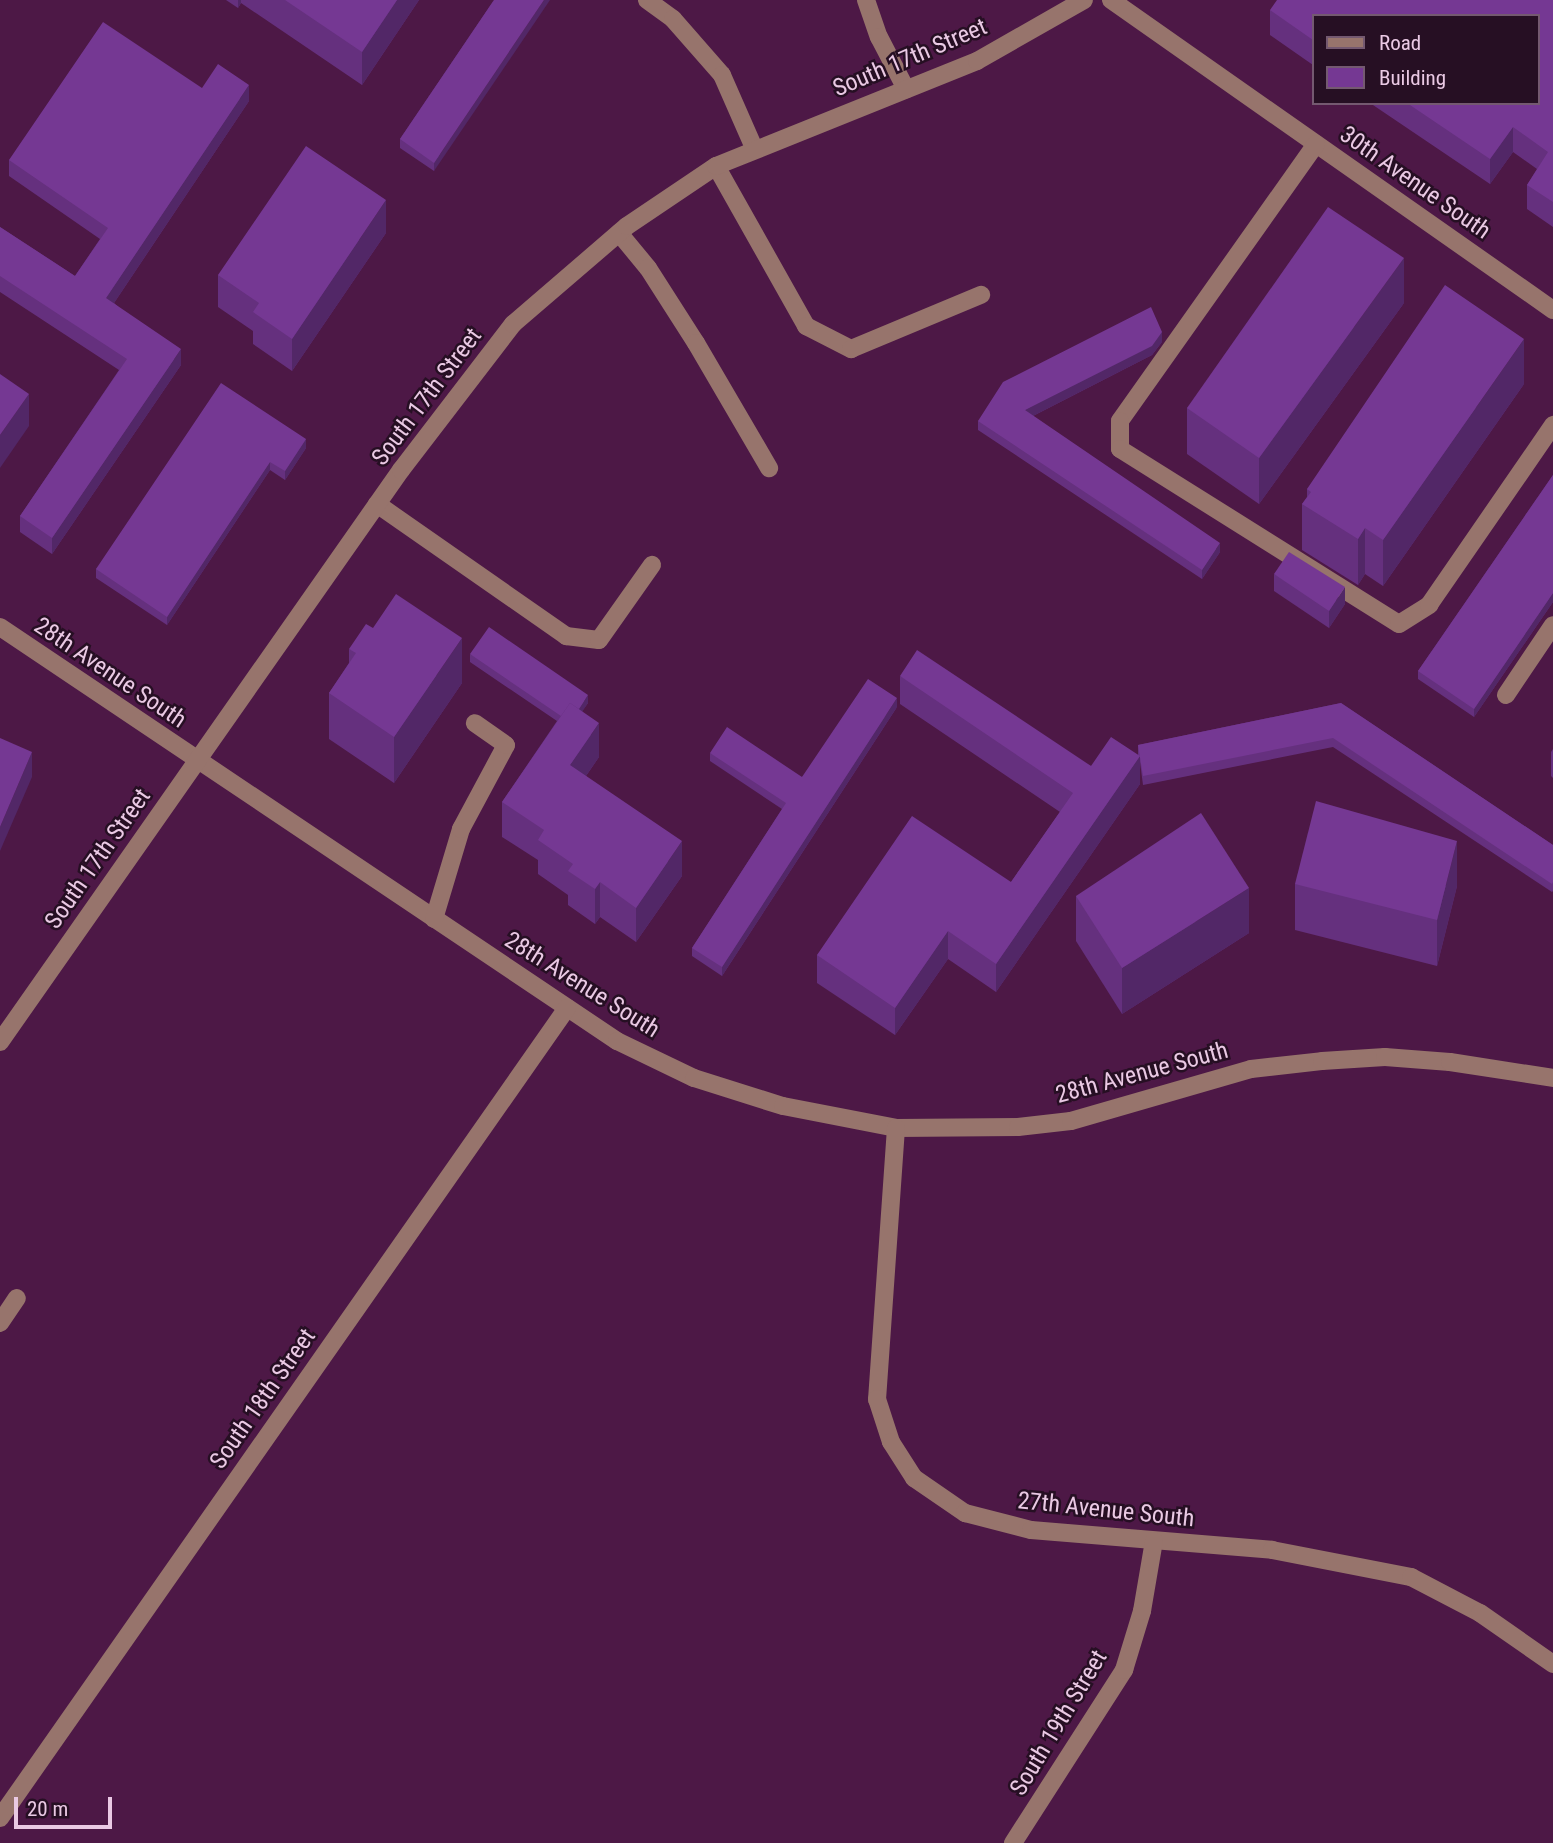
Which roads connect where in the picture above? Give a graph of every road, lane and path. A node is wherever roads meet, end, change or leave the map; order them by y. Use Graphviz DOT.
graph roads {
  1 [pos="647,0"];
  2 [pos="866,0"];
  3 [pos="1084,0"];
  4 [pos="1111,0"];
  5 [pos="1064,5"];
  6 [pos="906,89"];
  7 [pos="1316,144"];
  8 [pos="754,148"];
  9 [pos="716,166"];
  10 [pos="619,233"];
  11 [pos="981,295"];
  12 [pos="1553,310"];
  13 [pos="1553,425"];
  14 [pos="769,468"];
  15 [pos="377,504"];
  16 [pos="652,565"];
  17 [pos="1553,625"];
  18 [pos="0,627"];
  19 [pos="1506,695"];
  20 [pos="475,723"];
  21 [pos="197,761"];
  22 [pos="434,919"];
  23 [pos="567,1008"];
  24 [pos="0,1042"];
  25 [pos="1553,1078"];
  26 [pos="896,1128"];
  27 [pos="17,1298"];
  28 [pos="0,1323"];
  29 [pos="1154,1541"];
  30 [pos="1553,1664"];
  31 [pos="0,1818"];
  32 [pos="1013,1843"];
  1 -- 8 [label="street"];
  2 -- 6 [label="street"];
  3 -- 5 [label="street, South 17th Street"];
  4 -- 7 [label="street, 30th Avenue South"];
  5 -- 6 [label="street, South 17th Street"];
  6 -- 8 [label="street, South 17th Street"];
  7 -- 12 [label="street, 30th Avenue South"];
  7 -- 13 [label="street"];
  8 -- 9 [label="street, South 17th Street"];
  9 -- 10 [label="street, South 17th Street"];
  9 -- 11 [label="street"];
  10 -- 14 [label="street"];
  10 -- 15 [label="street, South 17th Street"];
  15 -- 16 [label="street"];
  15 -- 21 [label="street, South 17th Street"];
  17 -- 19 [label="street"];
  18 -- 21 [label="street, 28th Avenue South"];
  20 -- 22 [label="street"];
  21 -- 22 [label="street, 28th Avenue South"];
  21 -- 24 [label="street, South 17th Street"];
  22 -- 23 [label="street, 28th Avenue South"];
  23 -- 26 [label="street, 28th Avenue South"];
  23 -- 31 [label="street, South 18th Street"];
  25 -- 26 [label="street, 28th Avenue South"];
  26 -- 29 [label="street, 27th Avenue South"];
  27 -- 28 [label="street"];
  29 -- 30 [label="street, 27th Avenue South"];
  29 -- 32 [label="street, South 19th Street"];
}
